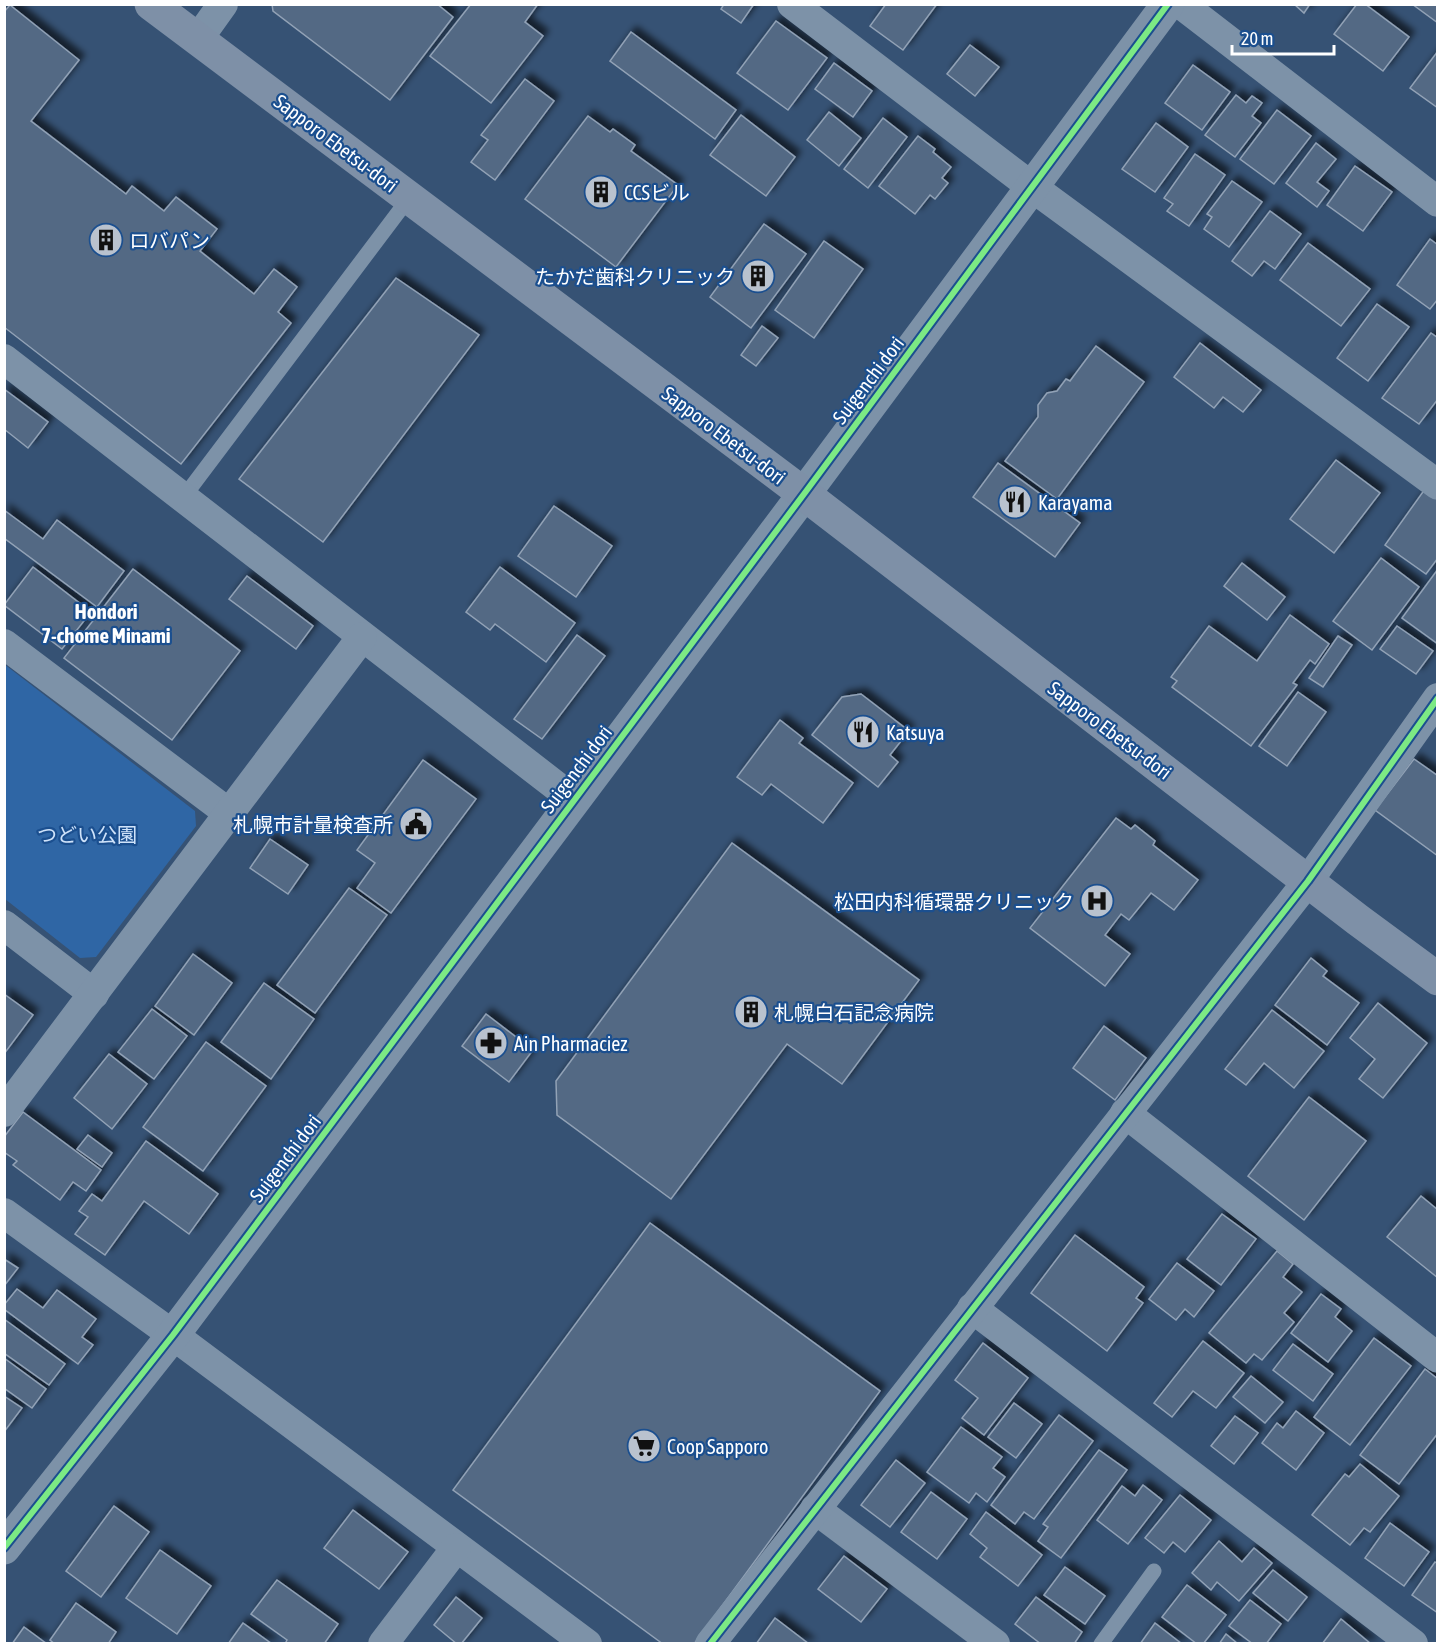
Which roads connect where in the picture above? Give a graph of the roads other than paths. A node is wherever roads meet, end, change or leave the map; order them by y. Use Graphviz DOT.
graph roads {
  1 [pos="151,4"];
  2 [pos="224,4"];
  3 [pos="792,4"];
  4 [pos="1168,4"];
  5 [pos="1182,4"];
  6 [pos="198,39"];
  7 [pos="1032,187"];
  8 [pos="409,198"];
  9 [pos="1437,202"];
  10 [pos="4,359"];
  11 [pos="1437,485"];
  12 [pos="804,494"];
  13 [pos="183,498"];
  14 [pos="362,637"];
  15 [pos="4,644"];
  16 [pos="1437,698"];
  17 [pos="573,799"];
  18 [pos="230,814"];
  19 [pos="1308,881"];
  20 [pos="4,925"];
  21 [pos="1437,979"];
  22 [pos="94,994"];
  23 [pos="4,1112"];
  24 [pos="1125,1113"];
  25 [pos="4,1213"];
  26 [pos="972,1308"];
  27 [pos="173,1335"];
  28 [pos="1437,1358"];
  29 [pos="815,1509"];
  30 [pos="4,1548"];
  31 [pos="456,1548"];
  32 [pos="1154,1571"];
  33 [pos="383,1644"];
  34 [pos="586,1644"];
  35 [pos="710,1644"];
  36 [pos="995,1644"];
  37 [pos="1101,1644"];
  38 [pos="1413,1644"];
  1 -- 6 [label="highway, Sapporo Ebetsu-dori"];
  2 -- 6 [label="street"];
  3 -- 7 [label="street"];
  4 -- 7 [label="street, Suigenchi dori"];
  5 -- 9 [label="street"];
  6 -- 8 [label="highway, Sapporo Ebetsu-dori"];
  7 -- 11 [label="street"];
  7 -- 12 [label="street, Suigenchi dori"];
  8 -- 12 [label="highway, Sapporo Ebetsu-dori"];
  8 -- 13 [label="lane"];
  10 -- 13 [label="street"];
  12 -- 17 [label="street, Suigenchi dori"];
  12 -- 19 [label="highway, Sapporo Ebetsu-dori"];
  13 -- 14 [label="street"];
  14 -- 17 [label="street"];
  14 -- 18 [label="street"];
  15 -- 18 [label="street"];
  16 -- 19 [label="street"];
  17 -- 27 [label="street, Suigenchi dori"];
  18 -- 22 [label="street"];
  19 -- 21 [label="highway, Sapporo Ebetsu-dori"];
  19 -- 24 [label="street"];
  20 -- 22 [label="street"];
  22 -- 23 [label="street"];
  24 -- 26 [label="street"];
  24 -- 28 [label="street"];
  25 -- 27 [label="street"];
  26 -- 29 [label="street"];
  26 -- 38 [label="street"];
  27 -- 30 [label="street, Suigenchi dori"];
  27 -- 31 [label="street"];
  29 -- 35 [label="street"];
  29 -- 36 [label="street"];
  31 -- 33 [label="street"];
  31 -- 34 [label="street"];
  32 -- 37 [label="lane"];
}
